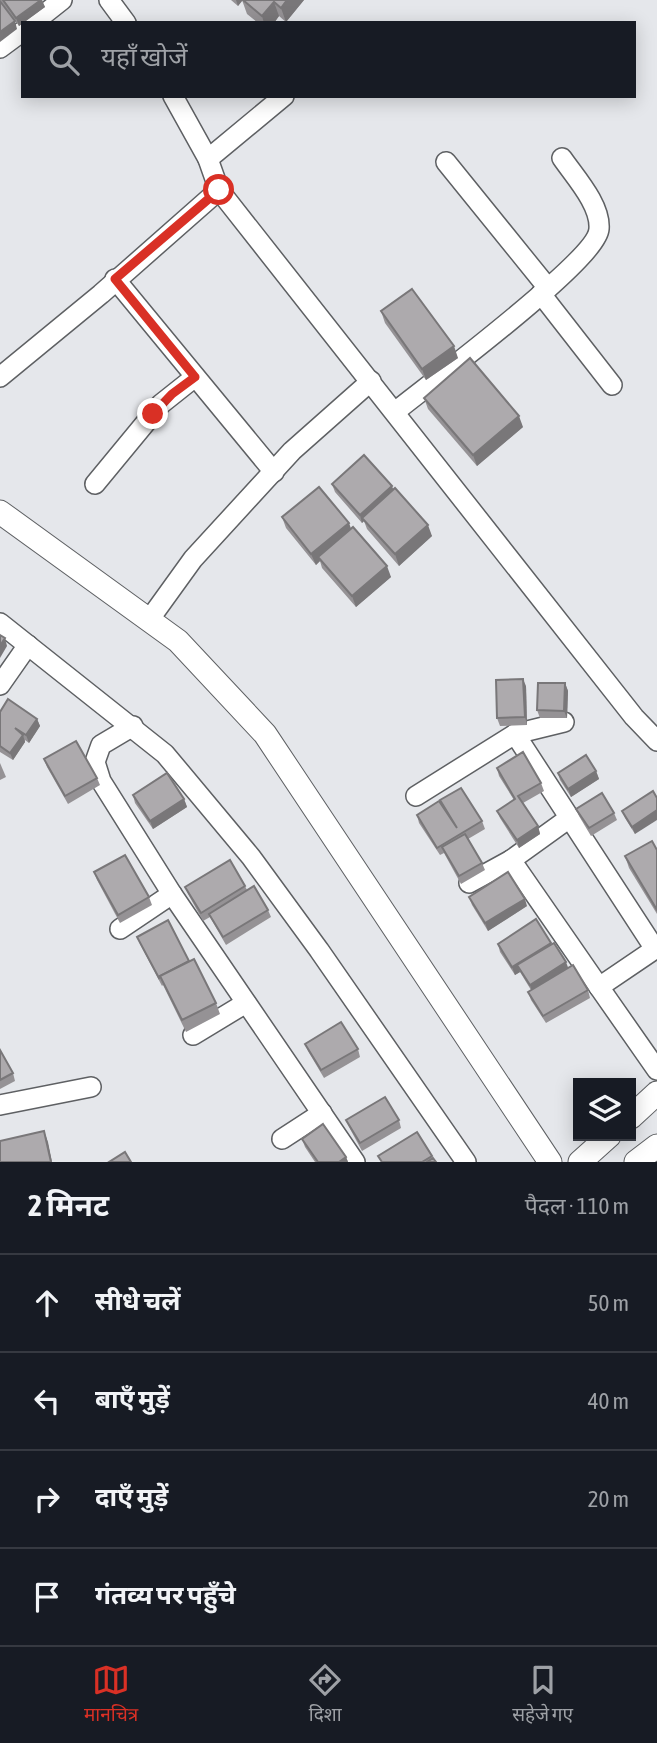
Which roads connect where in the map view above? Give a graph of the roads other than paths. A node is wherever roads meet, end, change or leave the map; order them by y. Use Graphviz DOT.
graph roads {
  1 [pos="62,0"];
  2 [pos="109,0"];
  3 [pos="36,21"];
  4 [pos="125,21"];
  5 [pos="21,32"];
  6 [pos="0,48"];
  7 [pos="174,98"];
  8 [pos="282,98"];
  9 [pos="562,158"];
  10 [pos="208,159"];
  11 [pos="446,162"];
  12 [pos="219,190"];
  13 [pos="115,279"];
  14 [pos="545,291"];
  15 [pos="0,377"];
  16 [pos="195,377"];
  17 [pos="370,381"];
  18 [pos="611,385"];
  19 [pos="396,411"];
  20 [pos="274,472"];
  21 [pos="95,484"];
  22 [pos="0,512"];
  23 [pos="149,620"];
  24 [pos="0,623"];
  25 [pos="28,645"];
  26 [pos="0,685"];
  27 [pos="564,722"];
  28 [pos="133,726"];
  29 [pos="515,734"];
  30 [pos="657,741"];
  31 [pos="415,796"];
  32 [pos="568,819"];
  33 [pos="511,860"];
  34 [pos="469,883"];
  35 [pos="172,894"];
  36 [pos="120,929"];
  37 [pos="656,949"];
  38 [pos="598,987"];
  39 [pos="246,1003"];
  40 [pos="193,1035"];
  41 [pos="657,1070"];
  42 [pos="91,1087"];
  43 [pos="657,1093"];
  44 [pos="0,1105"];
  45 [pos="636,1112"];
  46 [pos="322,1113"];
  47 [pos="282,1139"];
  48 [pos="603,1141"];
  49 [pos="657,1146"];
  50 [pos="355,1162"];
  51 [pos="466,1162"];
  52 [pos="550,1162"];
  53 [pos="580,1162"];
  54 [pos="636,1162"];
  1 -- 3 [label="street"];
  2 -- 4 [label="street"];
  5 -- 6 [label="street"];
  7 -- 10 [label="street"];
  8 -- 10 [label="street"];
  9 -- 14 [label="street"];
  10 -- 12 [label="street"];
  11 -- 14 [label="street"];
  12 -- 13 [label="street"];
  12 -- 17 [label="street"];
  13 -- 15 [label="street"];
  13 -- 16 [label="street"];
  14 -- 18 [label="street"];
  14 -- 19 [label="street"];
  16 -- 20 [label="street"];
  16 -- 21 [label="street"];
  17 -- 19 [label="street"];
  17 -- 20 [label="street"];
  19 -- 30 [label="street"];
  20 -- 23 [label="street"];
  22 -- 23 [label="street"];
  23 -- 52 [label="street"];
  24 -- 25 [label="street"];
  25 -- 26 [label="street"];
  25 -- 28 [label="street"];
  27 -- 29 [label="street"];
  28 -- 35 [label="street"];
  28 -- 51 [label="street"];
  29 -- 31 [label="street"];
  29 -- 32 [label="street"];
  32 -- 33 [label="street"];
  32 -- 37 [label="street"];
  33 -- 34 [label="street"];
  33 -- 38 [label="street"];
  35 -- 36 [label="street"];
  35 -- 39 [label="street"];
  37 -- 38 [label="street"];
  38 -- 41 [label="street"];
  39 -- 40 [label="street"];
  39 -- 46 [label="street"];
  42 -- 44 [label="street"];
  43 -- 45 [label="street"];
  46 -- 47 [label="street"];
  46 -- 50 [label="street"];
  48 -- 53 [label="street"];
  49 -- 54 [label="street"];
}
